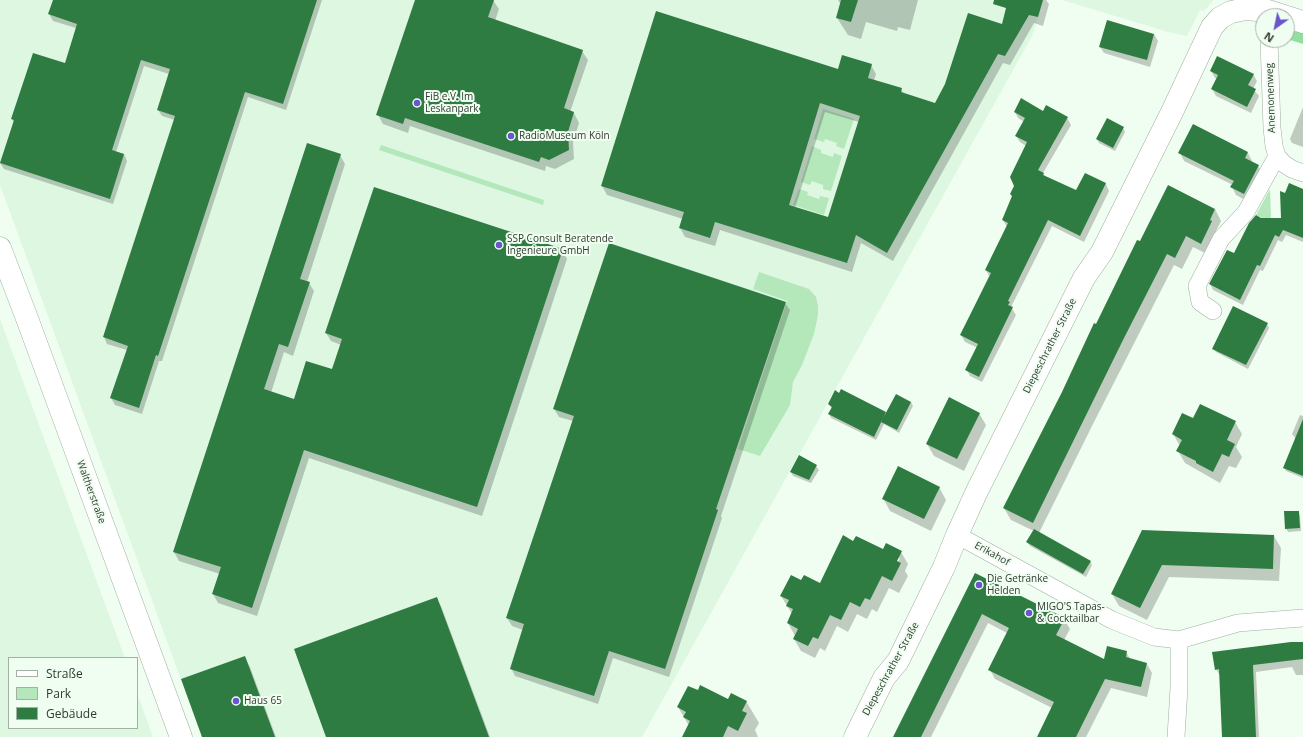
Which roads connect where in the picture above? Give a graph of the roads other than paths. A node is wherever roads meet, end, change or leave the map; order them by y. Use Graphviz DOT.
graph roads {
  1 [pos="1255,10"];
  2 [pos="1269,48"];
  3 [pos="1277,156"];
  4 [pos="1303,173"];
  5 [pos="0,248"];
  6 [pos="1213,311"];
  7 [pos="957,535"];
  8 [pos="1303,618"];
  9 [pos="1179,640"];
  10 [pos="181,737"];
  11 [pos="855,737"];
  12 [pos="1176,737"];
  1 -- 7 [label="street, Diepeschrather Straße"];
  2 -- 3 [label="street, Anemonenweg"];
  3 -- 4 [label="street"];
  3 -- 6 [label="street"];
  5 -- 10 [label="street, Waltherstraße"];
  7 -- 9 [label="street, Erikahof"];
  7 -- 11 [label="street, Diepeschrather Straße"];
  8 -- 9 [label="street, Erikahof"];
  9 -- 12 [label="street"];
}
